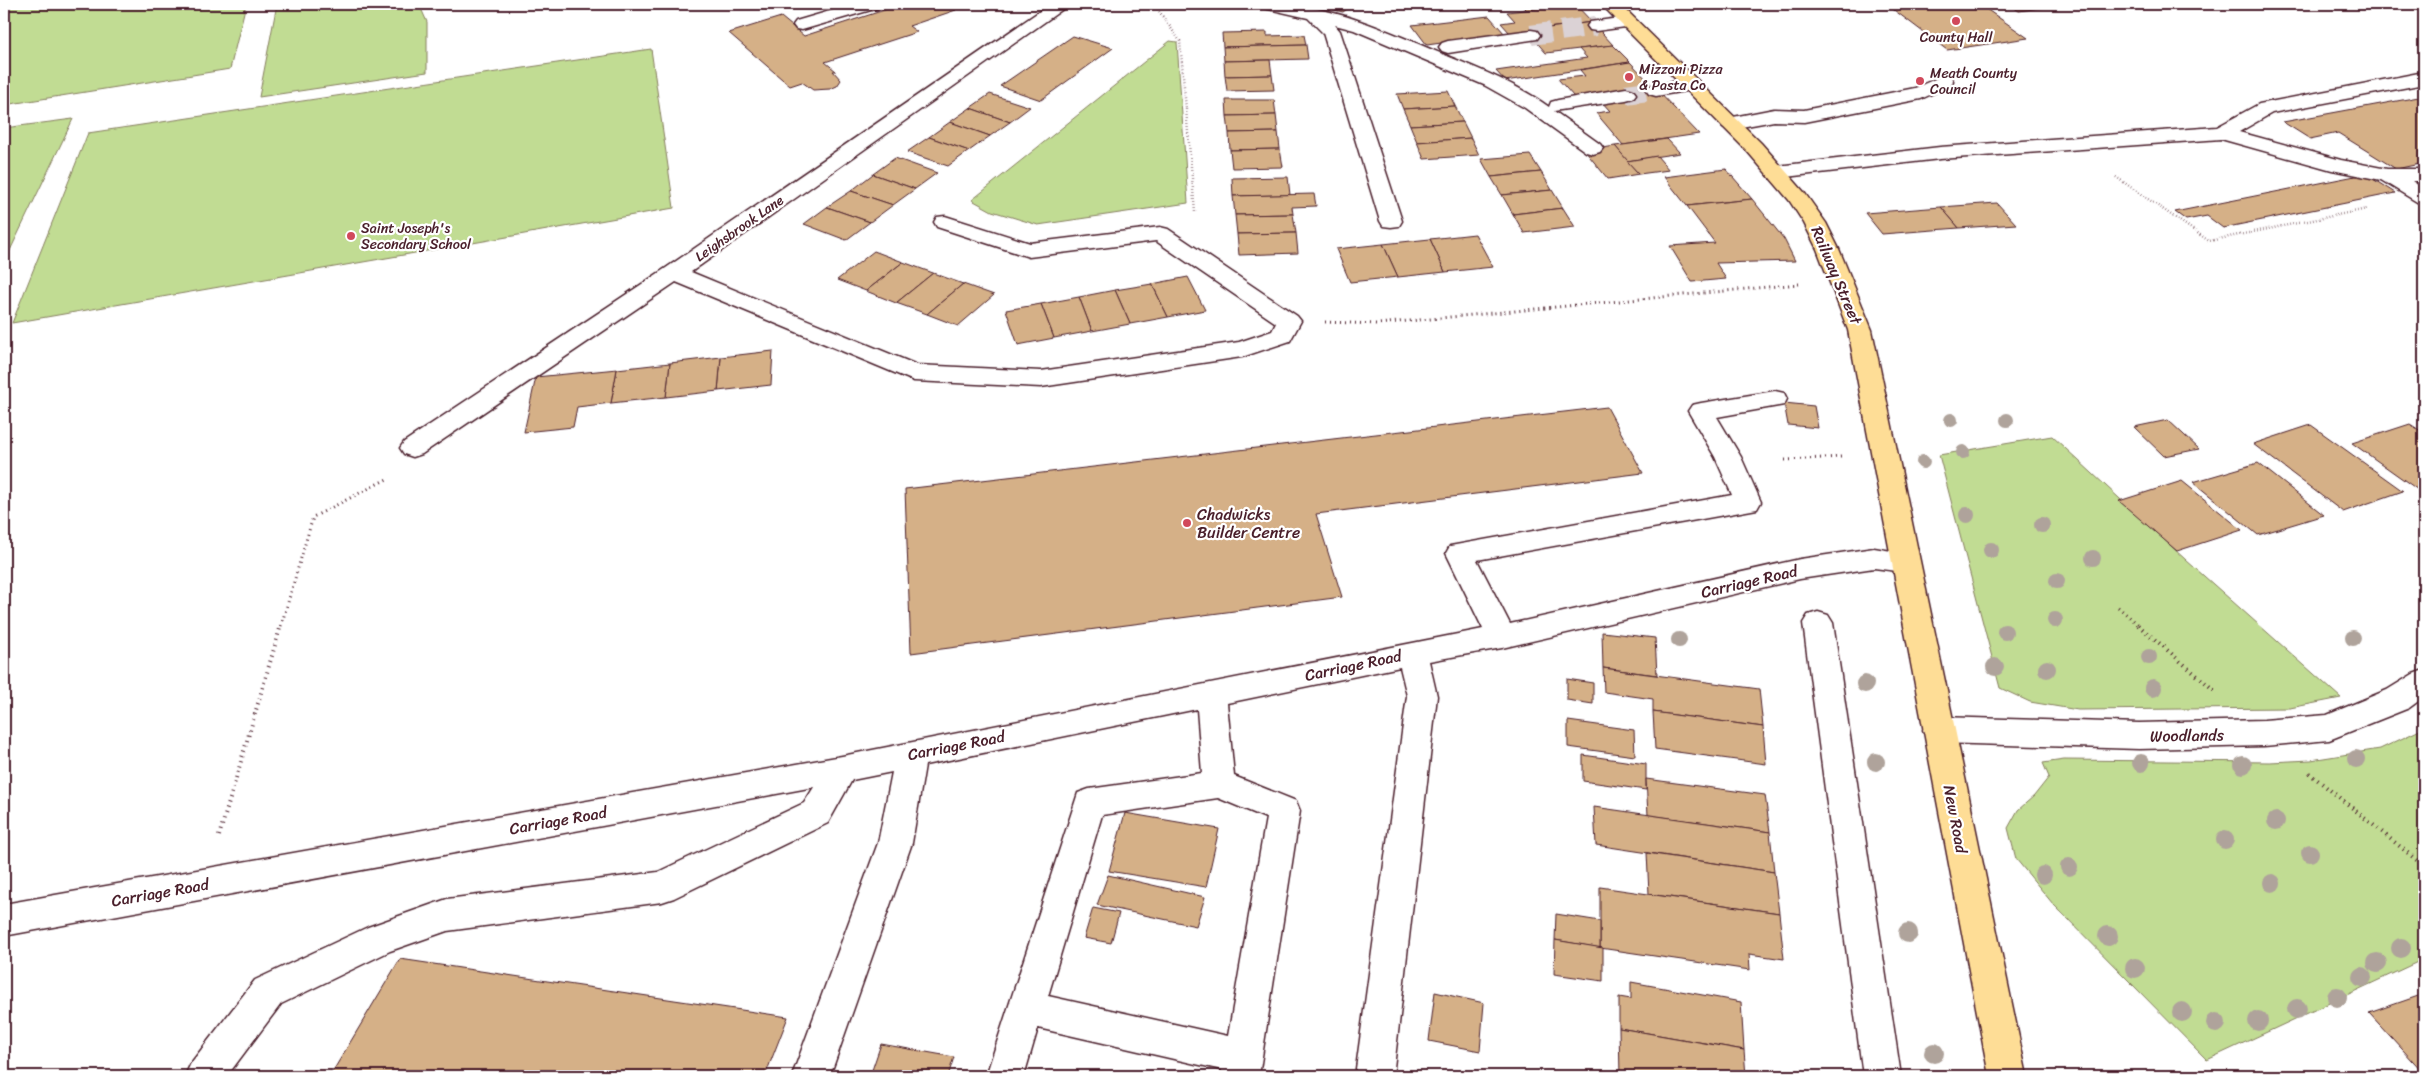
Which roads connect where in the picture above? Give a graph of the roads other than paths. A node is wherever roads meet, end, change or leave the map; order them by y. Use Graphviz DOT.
graph roads {
  1 [pos="872,4"];
  2 [pos="1061,4"];
  3 [pos="1270,4"];
  4 [pos="1610,4"];
  5 [pos="1314,15"];
  6 [pos="1627,22"];
  7 [pos="802,25"];
  8 [pos="1596,26"];
  9 [pos="1531,35"];
  10 [pos="1448,47"];
  11 [pos="2424,78"];
  12 [pos="1691,85"];
  13 [pos="1656,90"];
  14 [pos="1626,94"];
  15 [pos="1558,106"];
  16 [pos="1774,115"];
  17 [pos="1730,123"];
  18 [pos="2222,133"];
  19 [pos="1593,148"];
  20 [pos="1777,172"];
  21 [pos="2387,175"];
  22 [pos="2424,175"];
  23 [pos="2424,198"];
  24 [pos="1391,221"];
  25 [pos="945,222"];
  26 [pos="674,273"];
  27 [pos="1775,399"];
  28 [pos="413,448"];
  29 [pos="1905,562"];
  30 [pos="1818,623"];
  31 [pos="1502,637"];
  32 [pos="1412,652"];
  33 [pos="2424,682"];
  34 [pos="1211,694"];
  35 [pos="1939,730"];
  36 [pos="911,755"];
  37 [pos="842,768"];
  38 [pos="1219,784"];
  39 [pos="4,920"];
  40 [pos="1026,1008"];
  41 [pos="1241,1067"];
  42 [pos="204,1076"];
  43 [pos="811,1076"];
  44 [pos="1005,1076"];
  45 [pos="1374,1076"];
  46 [pos="1882,1076"];
  47 [pos="2008,1076"];
  1 -- 7 [label="street"];
  2 -- 26 [label="street, Leighsbrook Lane"];
  3 -- 5 [label="street"];
  4 -- 6 [label="main road, Railway Street"];
  5 -- 19 [label="street"];
  5 -- 24 [label="street"];
  6 -- 8 [label="street"];
  6 -- 12 [label="main road, Railway Street"];
  9 -- 10 [label="street"];
  11 -- 18 [label="street"];
  12 -- 13 [label="street"];
  12 -- 17 [label="main road, Railway Street"];
  14 -- 15 [label="street"];
  16 -- 16 [label="street"];
  16 -- 17 [label="street"];
  17 -- 20 [label="main road, Railway Street"];
  18 -- 20 [label="street"];
  18 -- 21 [label="street"];
  20 -- 29 [label="main road, Railway Street"];
  21 -- 22 [label="street"];
  21 -- 23 [label="street"];
  25 -- 26 [label="street"];
  26 -- 28 [label="street, Leighsbrook Lane"];
  27 -- 31 [label="street"];
  29 -- 31 [label="street, Carriage Road"];
  29 -- 35 [label="main road, New Road"];
  30 -- 46 [label="street"];
  31 -- 32 [label="street, Carriage Road"];
  32 -- 34 [label="street, Carriage Road"];
  32 -- 45 [label="street"];
  33 -- 35 [label="street, Woodlands"];
  34 -- 36 [label="street, Carriage Road"];
  34 -- 38 [label="street"];
  35 -- 47 [label="main road, New Road"];
  36 -- 37 [label="street, Carriage Road"];
  36 -- 43 [label="street"];
  37 -- 39 [label="street, Carriage Road"];
  37 -- 42 [label="street"];
  38 -- 40 [label="street"];
  38 -- 41 [label="street"];
  40 -- 41 [label="street"];
  40 -- 44 [label="street"];
}
